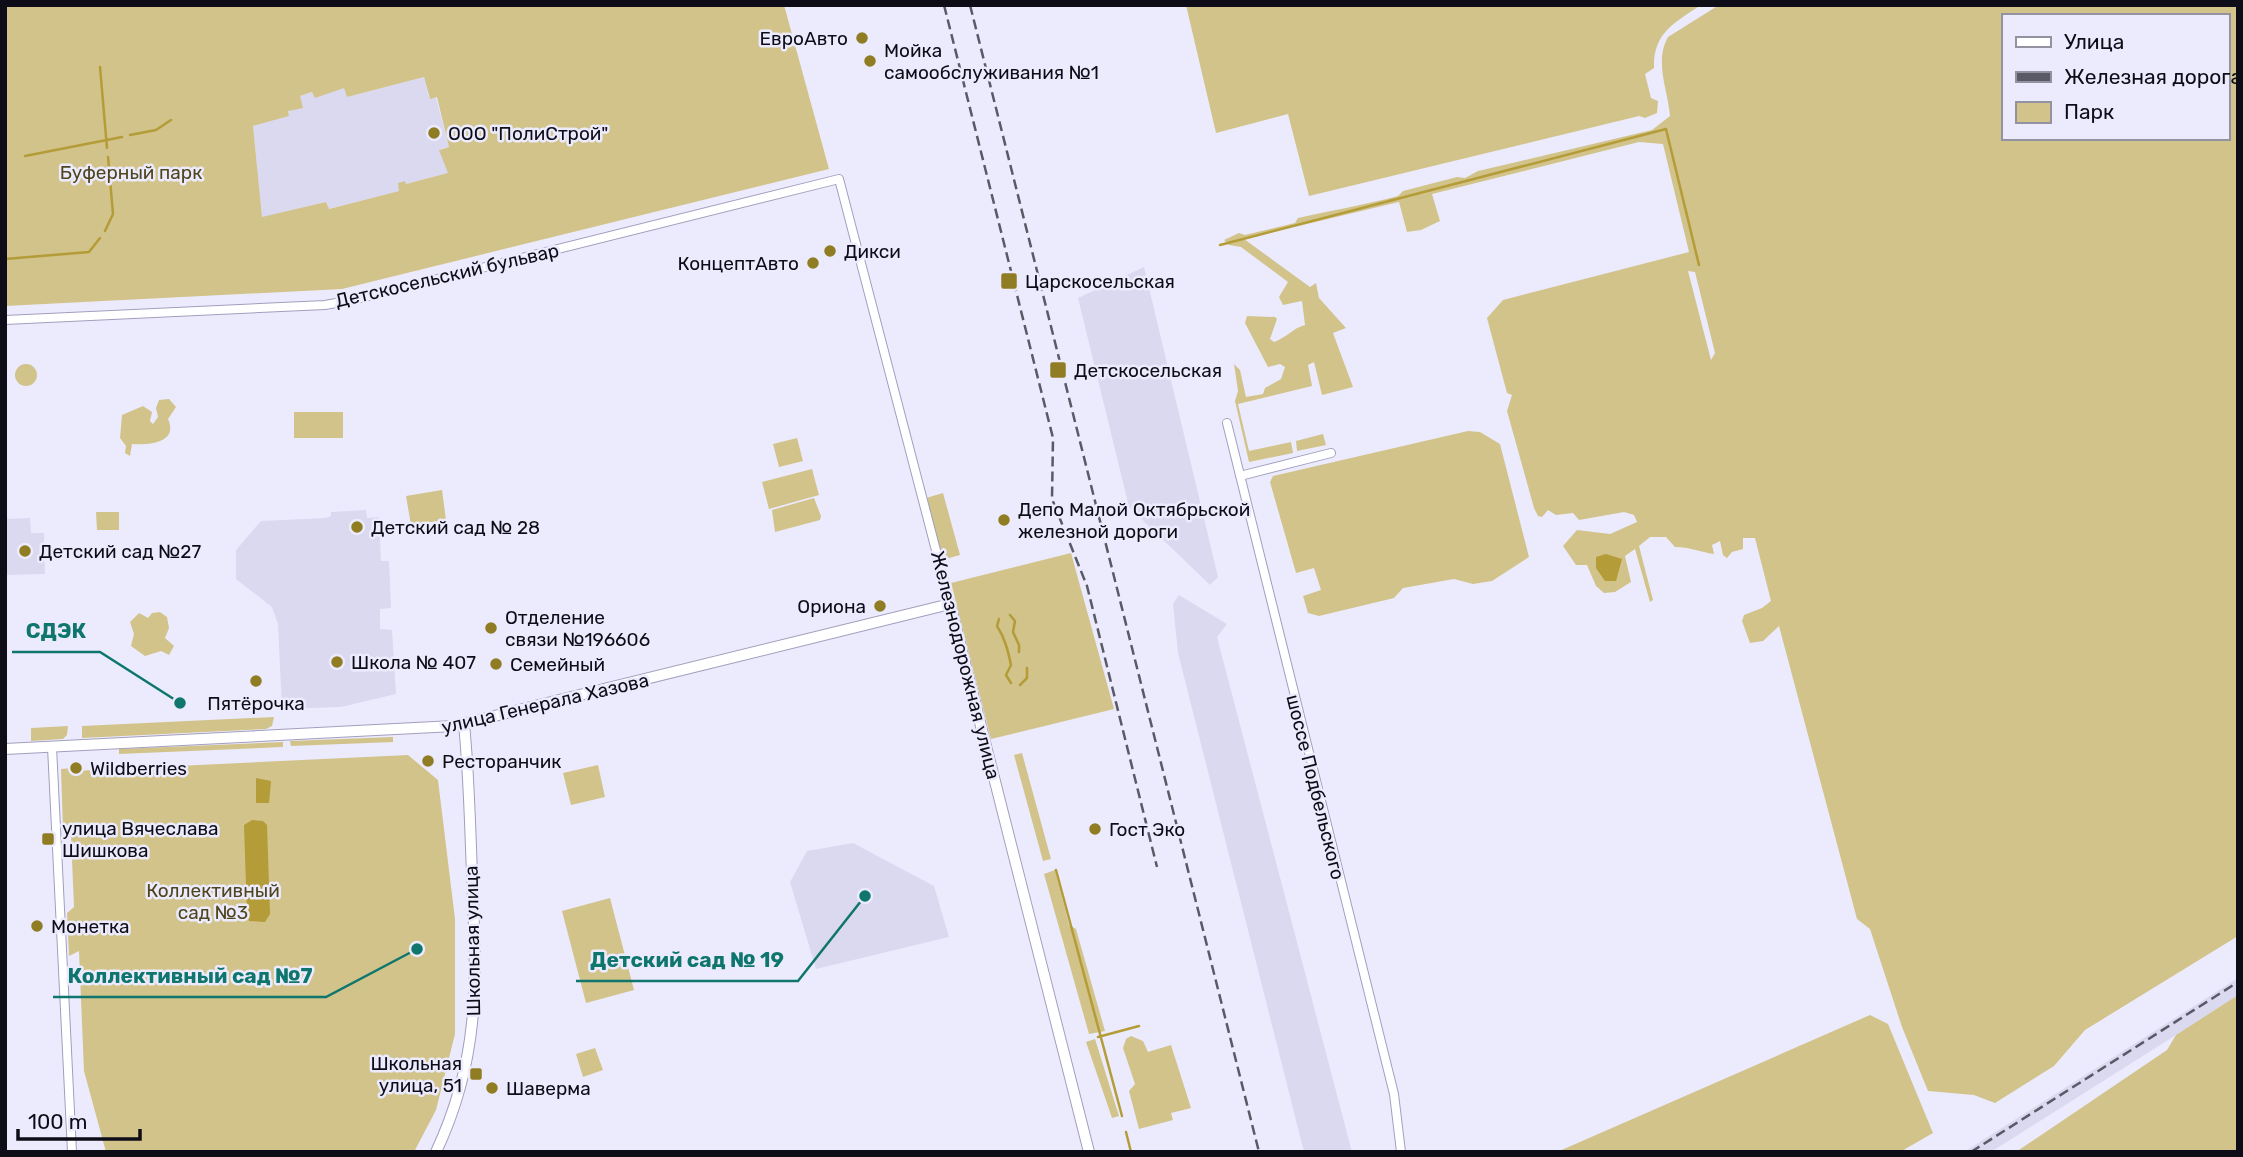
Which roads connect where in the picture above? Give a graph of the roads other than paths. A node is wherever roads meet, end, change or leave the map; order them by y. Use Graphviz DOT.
graph roads {
  1 [pos="839,178"];
  2 [pos="5,320"];
  3 [pos="1227,424"];
  4 [pos="1331,453"];
  5 [pos="1240,476"];
  6 [pos="950,604"];
  7 [pos="464,724"];
  8 [pos="52,747"];
  9 [pos="5,749"];
  10 [pos="72,1152"];
  11 [pos="436,1152"];
  12 [pos="1089,1152"];
  13 [pos="1401,1152"];
  1 -- 2 [label="street, Детскосельский бульвар"];
  1 -- 6 [label="street, Железнодорожная улица"];
  3 -- 5 [label="street, шоссе Подбельского"];
  4 -- 5 [label="street"];
  5 -- 13 [label="street, шоссе Подбельского"];
  6 -- 7 [label="street, улица Генерала Хазова"];
  6 -- 12 [label="street, Железнодорожная улица"];
  7 -- 8 [label="street, улица Генерала Хазова"];
  7 -- 11 [label="street, Школьная улица"];
  8 -- 9 [label="street, улица Генерала Хазова"];
  8 -- 10 [label="street"];
}
